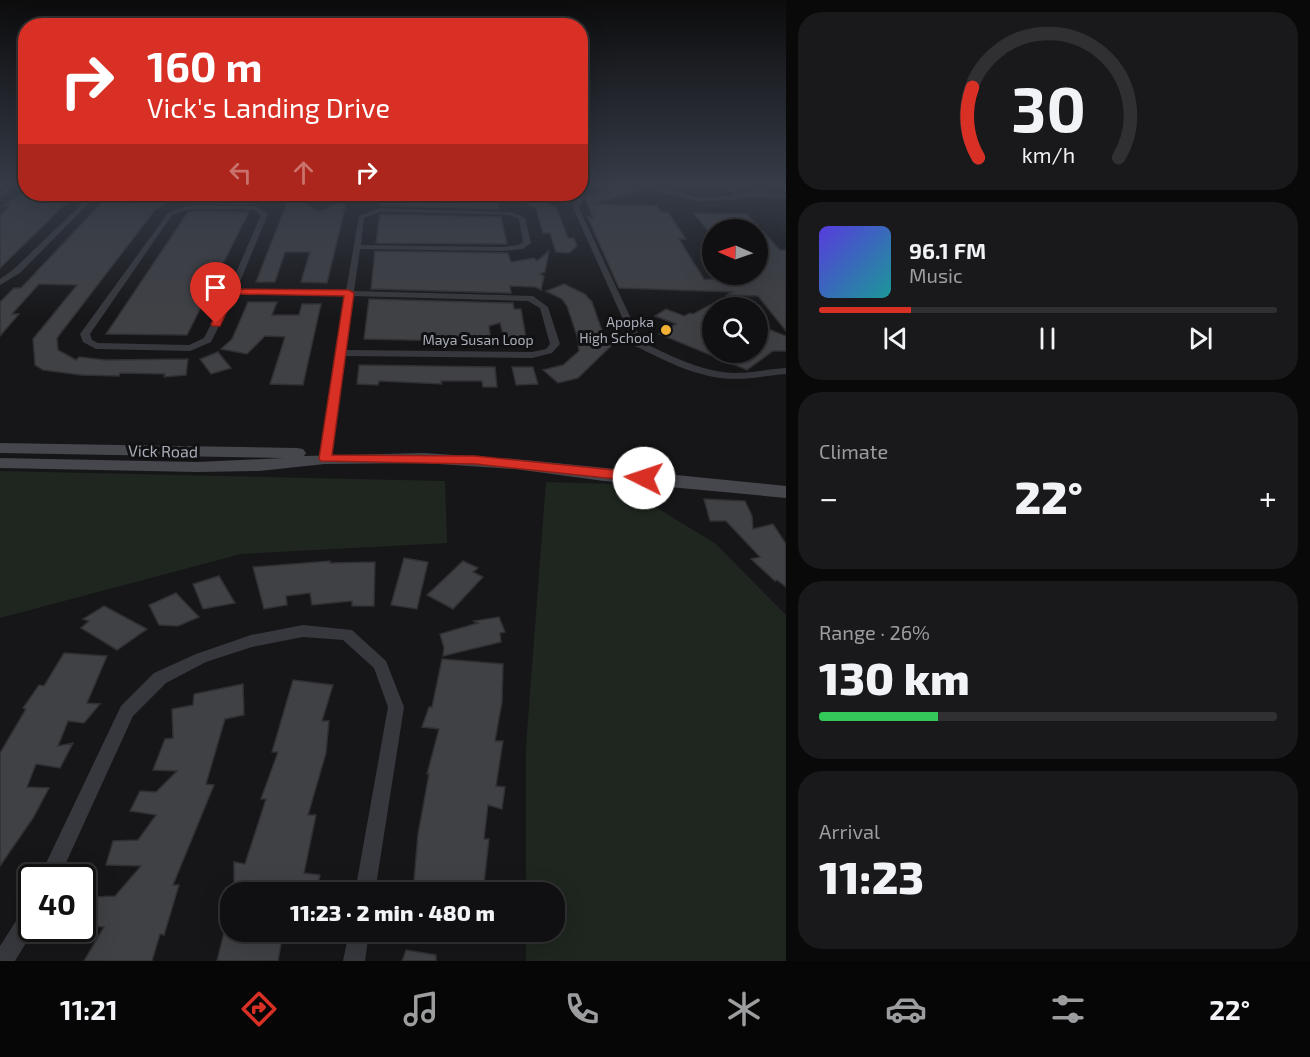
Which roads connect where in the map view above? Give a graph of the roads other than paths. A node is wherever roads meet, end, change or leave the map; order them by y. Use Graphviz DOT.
graph roads {
  1 [pos="60,229"];
  2 [pos="159,229"];
  3 [pos="259,229"];
  4 [pos="359,229"];
  5 [pos="524,229"];
  6 [pos="586,229"];
  7 [pos="356,247"];
  8 [pos="0,283"];
  9 [pos="232,291"];
  10 [pos="349,293"];
  11 [pos="340,353"];
  12 [pos="786,371"];
  13 [pos="0,448"];
  14 [pos="325,459"];
  15 [pos="0,463"];
  16 [pos="786,482"];
  17 [pos="754,487"];
  18 [pos="786,492"];
  19 [pos="56,864"];
  20 [pos="367,882"];
  21 [pos="18,937"];
  22 [pos="357,942"];
  23 [pos="3,961"];
  24 [pos="354,961"];
  1 -- 8 [label="street"];
  2 -- 9 [label="street"];
  3 -- 9 [label="street"];
  4 -- 7 [label="street"];
  5 -- 7 [label="street"];
  6 -- 12 [label="street"];
  7 -- 10 [label="street"];
  9 -- 10 [label="street"];
  10 -- 11 [label="street"];
  10 -- 11 [label="street, Maya Susan Loop"];
  11 -- 14 [label="street"];
  13 -- 14 [label="street, Vick Road"];
  14 -- 15 [label="street, Vick Road"];
  14 -- 17 [label="street, Vick Road"];
  16 -- 17 [label="street, Vick Road"];
  17 -- 18 [label="street, Vick Road"];
  19 -- 20 [label="street"];
  21 -- 23 [label="street"];
  22 -- 24 [label="street"];
}
